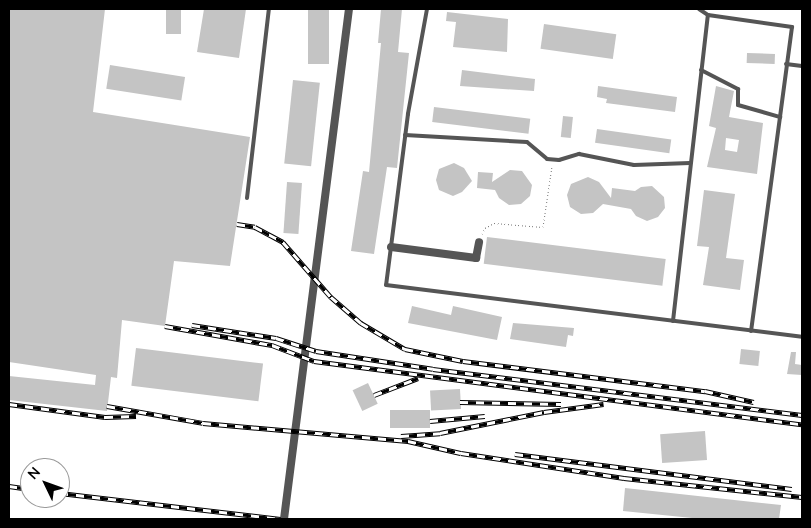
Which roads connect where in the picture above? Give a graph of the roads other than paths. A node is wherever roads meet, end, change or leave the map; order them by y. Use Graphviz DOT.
graph roads {
  1 [pos="269,9"];
  2 [pos="349,9"];
  3 [pos="427,9"];
  4 [pos="699,9"];
  5 [pos="708,15"];
  6 [pos="786,64"];
  7 [pos="802,66"];
  8 [pos="702,70"];
  9 [pos="780,117"];
  10 [pos="406,135"];
  11 [pos="690,164"];
  12 [pos="247,198"];
  13 [pos="479,242"];
  14 [pos="391,248"];
  15 [pos="673,322"];
  16 [pos="751,331"];
  17 [pos="802,337"];
  18 [pos="284,519"];
  1 -- 12 [label="lane"];
  2 -- 18 [label="street"];
  3 -- 10 [label="lane"];
  4 -- 5 [label="lane"];
  5 -- 6 [label="lane"];
  5 -- 8 [label="lane"];
  6 -- 7 [label="lane"];
  6 -- 9 [label="lane"];
  8 -- 9 [label="lane"];
  8 -- 11 [label="lane"];
  9 -- 16 [label="lane"];
  10 -- 11 [label="lane"];
  10 -- 14 [label="lane"];
  11 -- 15 [label="lane"];
  13 -- 14 [label="street"];
  14 -- 15 [label="lane"];
  15 -- 16 [label="lane"];
  16 -- 17 [label="lane"];
}
